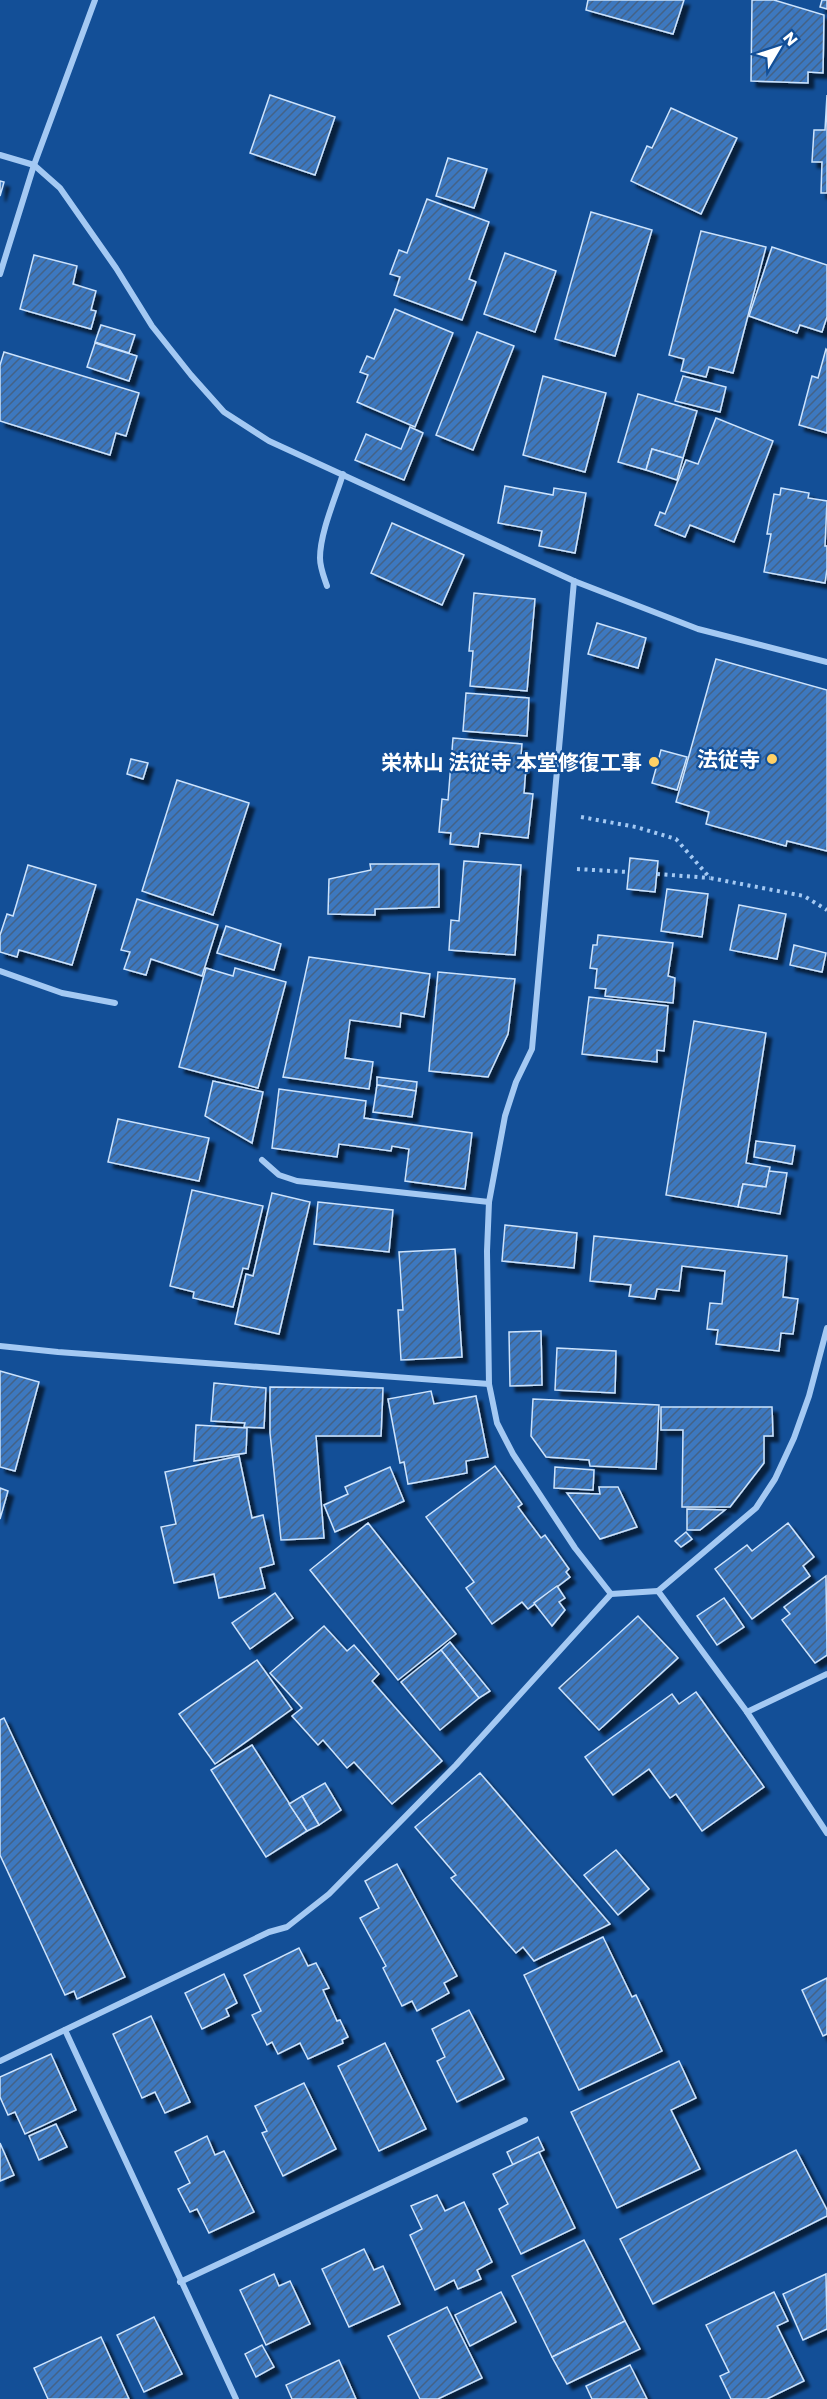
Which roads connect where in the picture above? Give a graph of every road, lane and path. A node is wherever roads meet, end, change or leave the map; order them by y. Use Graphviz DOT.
graph roads {
  1 [pos="95,0"];
  2 [pos="0,155"];
  3 [pos="34,165"];
  4 [pos="0,274"];
  5 [pos="343,474"];
  6 [pos="574,581"];
  7 [pos="327,586"];
  8 [pos="827,662"];
  9 [pos="554,812"];
  10 [pos="549,866"];
  11 [pos="628,872"];
  12 [pos="657,874"];
  13 [pos="710,878"];
  14 [pos="827,910"];
  15 [pos="0,970"];
  16 [pos="115,1003"];
  17 [pos="262,1160"];
  18 [pos="489,1202"];
  19 [pos="827,1328"];
  20 [pos="0,1346"];
  21 [pos="489,1384"];
  22 [pos="658,1591"];
  23 [pos="611,1594"];
  24 [pos="827,1674"];
  25 [pos="747,1712"];
  26 [pos="827,1833"];
  27 [pos="65,2030"];
  28 [pos="0,2061"];
  29 [pos="525,2120"];
  30 [pos="180,2282"];
  31 [pos="236,2399"];
  1 -- 3 [label="street"];
  2 -- 3 [label="street"];
  3 -- 4 [label="street"];
  3 -- 5 [label="street"];
  5 -- 6 [label="street"];
  5 -- 7 [label="street"];
  6 -- 8 [label="street"];
  6 -- 9 [label="street"];
  9 -- 10 [label="street"];
  9 -- 13 [label="path"];
  10 -- 11 [label="path"];
  10 -- 18 [label="street"];
  12 -- 13 [label="path"];
  13 -- 14 [label="path"];
  15 -- 16 [label="street"];
  17 -- 18 [label="street"];
  18 -- 21 [label="street"];
  19 -- 22 [label="street"];
  20 -- 21 [label="street"];
  21 -- 23 [label="street"];
  22 -- 23 [label="street"];
  22 -- 25 [label="street"];
  23 -- 27 [label="street"];
  24 -- 25 [label="street"];
  25 -- 26 [label="street"];
  27 -- 28 [label="street"];
  27 -- 30 [label="street"];
  29 -- 30 [label="street"];
  30 -- 31 [label="street"];
}
